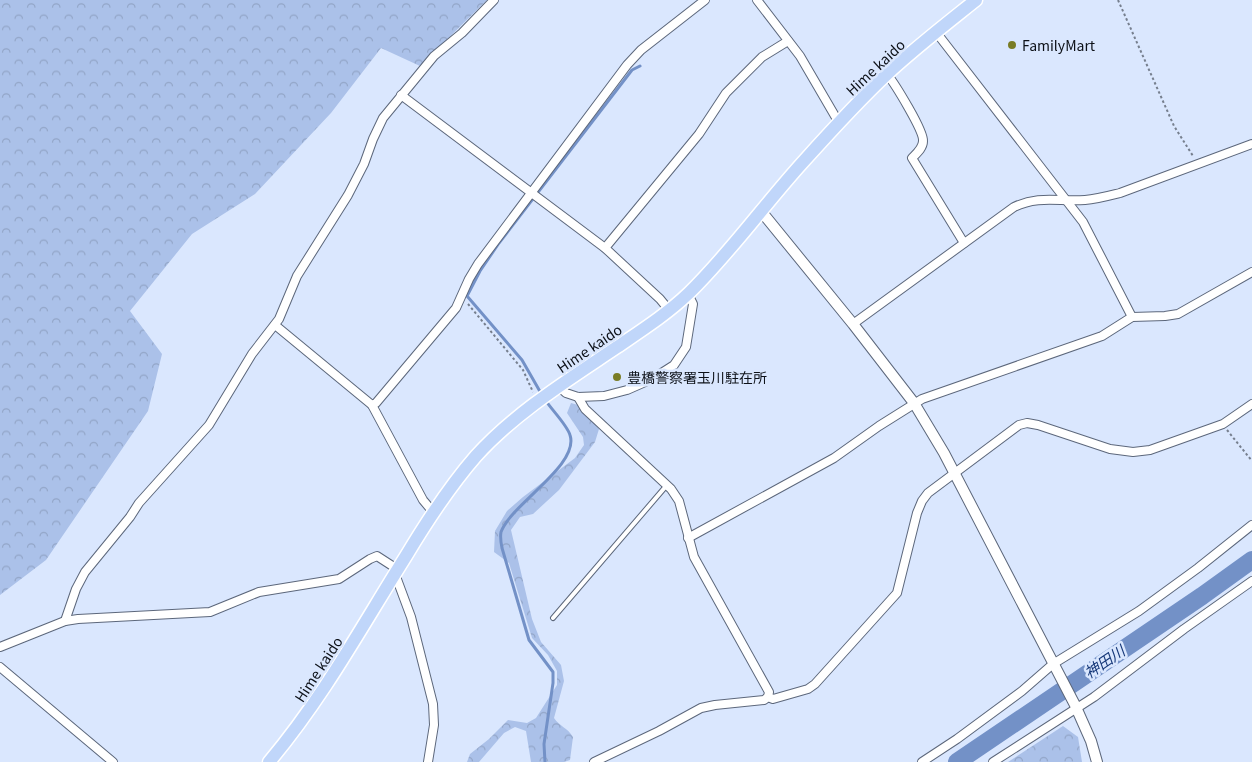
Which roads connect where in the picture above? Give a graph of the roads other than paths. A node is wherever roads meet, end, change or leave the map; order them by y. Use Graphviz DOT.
graph roads {
  1 [pos="494,0"];
  2 [pos="704,0"];
  3 [pos="757,0"];
  4 [pos="976,0"];
  5 [pos="936,32"];
  6 [pos="788,41"];
  7 [pos="887,74"];
  8 [pos="401,95"];
  9 [pos="840,122"];
  10 [pos="1252,144"];
  11 [pos="534,196"];
  12 [pos="1065,199"];
  13 [pos="761,211"];
  14 [pos="964,243"];
  15 [pos="605,248"];
  16 [pos="1252,272"];
  17 [pos="688,294"];
  18 [pos="669,310"];
  19 [pos="1132,317"];
  20 [pos="853,324"];
  21 [pos="275,325"];
  22 [pos="558,386"];
  23 [pos="578,397"];
  24 [pos="914,404"];
  25 [pos="1252,404"];
  26 [pos="372,405"];
  27 [pos="954,472"];
  28 [pos="667,485"];
  29 [pos="434,512"];
  30 [pos="1252,525"];
  31 [pos="688,538"];
  32 [pos="395,574"];
  33 [pos="1252,581"];
  34 [pos="553,618"];
  35 [pos="64,621"];
  36 [pos="0,647"];
  37 [pos="0,667"];
  38 [pos="1054,667"];
  39 [pos="768,697"];
  40 [pos="1076,707"];
  41 [pos="113,762"];
  42 [pos="269,762"];
  43 [pos="428,762"];
  44 [pos="594,762"];
  45 [pos="922,762"];
  46 [pos="993,762"];
  47 [pos="1098,762"];
  1 -- 8 [label="street"];
  2 -- 11 [label="street"];
  3 -- 6 [label="street"];
  4 -- 5 [label="highway, Hime kaido"];
  5 -- 7 [label="highway, Hime kaido"];
  5 -- 12 [label="street"];
  6 -- 9 [label="street"];
  6 -- 15 [label="street"];
  7 -- 9 [label="highway, Hime kaido"];
  7 -- 14 [label="street"];
  8 -- 11 [label="street"];
  8 -- 21 [label="street"];
  9 -- 13 [label="highway, Hime kaido"];
  10 -- 12 [label="street"];
  11 -- 15 [label="street"];
  11 -- 26 [label="street"];
  12 -- 14 [label="street"];
  12 -- 19 [label="street"];
  13 -- 17 [label="highway, Hime kaido"];
  13 -- 20 [label="street"];
  14 -- 20 [label="street"];
  15 -- 18 [label="street"];
  16 -- 19 [label="street"];
  17 -- 18 [label="highway, Hime kaido"];
  17 -- 23 [label="street"];
  18 -- 22 [label="highway, Hime kaido"];
  19 -- 24 [label="street"];
  20 -- 24 [label="street"];
  21 -- 26 [label="street"];
  21 -- 35 [label="street"];
  22 -- 23 [label="street"];
  22 -- 29 [label="highway, Hime kaido"];
  23 -- 28 [label="street"];
  24 -- 27 [label="street"];
  24 -- 31 [label="street"];
  25 -- 27 [label="street"];
  26 -- 29 [label="street"];
  27 -- 38 [label="street"];
  27 -- 39 [label="street"];
  28 -- 31 [label="street"];
  28 -- 34 [label="lane"];
  29 -- 32 [label="highway, Hime kaido"];
  30 -- 38 [label="street"];
  31 -- 39 [label="street"];
  32 -- 35 [label="street"];
  32 -- 42 [label="highway, Hime kaido"];
  32 -- 43 [label="street"];
  33 -- 40 [label="street"];
  35 -- 36 [label="street"];
  37 -- 41 [label="street"];
  38 -- 40 [label="street"];
  38 -- 45 [label="street"];
  39 -- 44 [label="street"];
  40 -- 46 [label="street"];
  40 -- 47 [label="street"];
}
